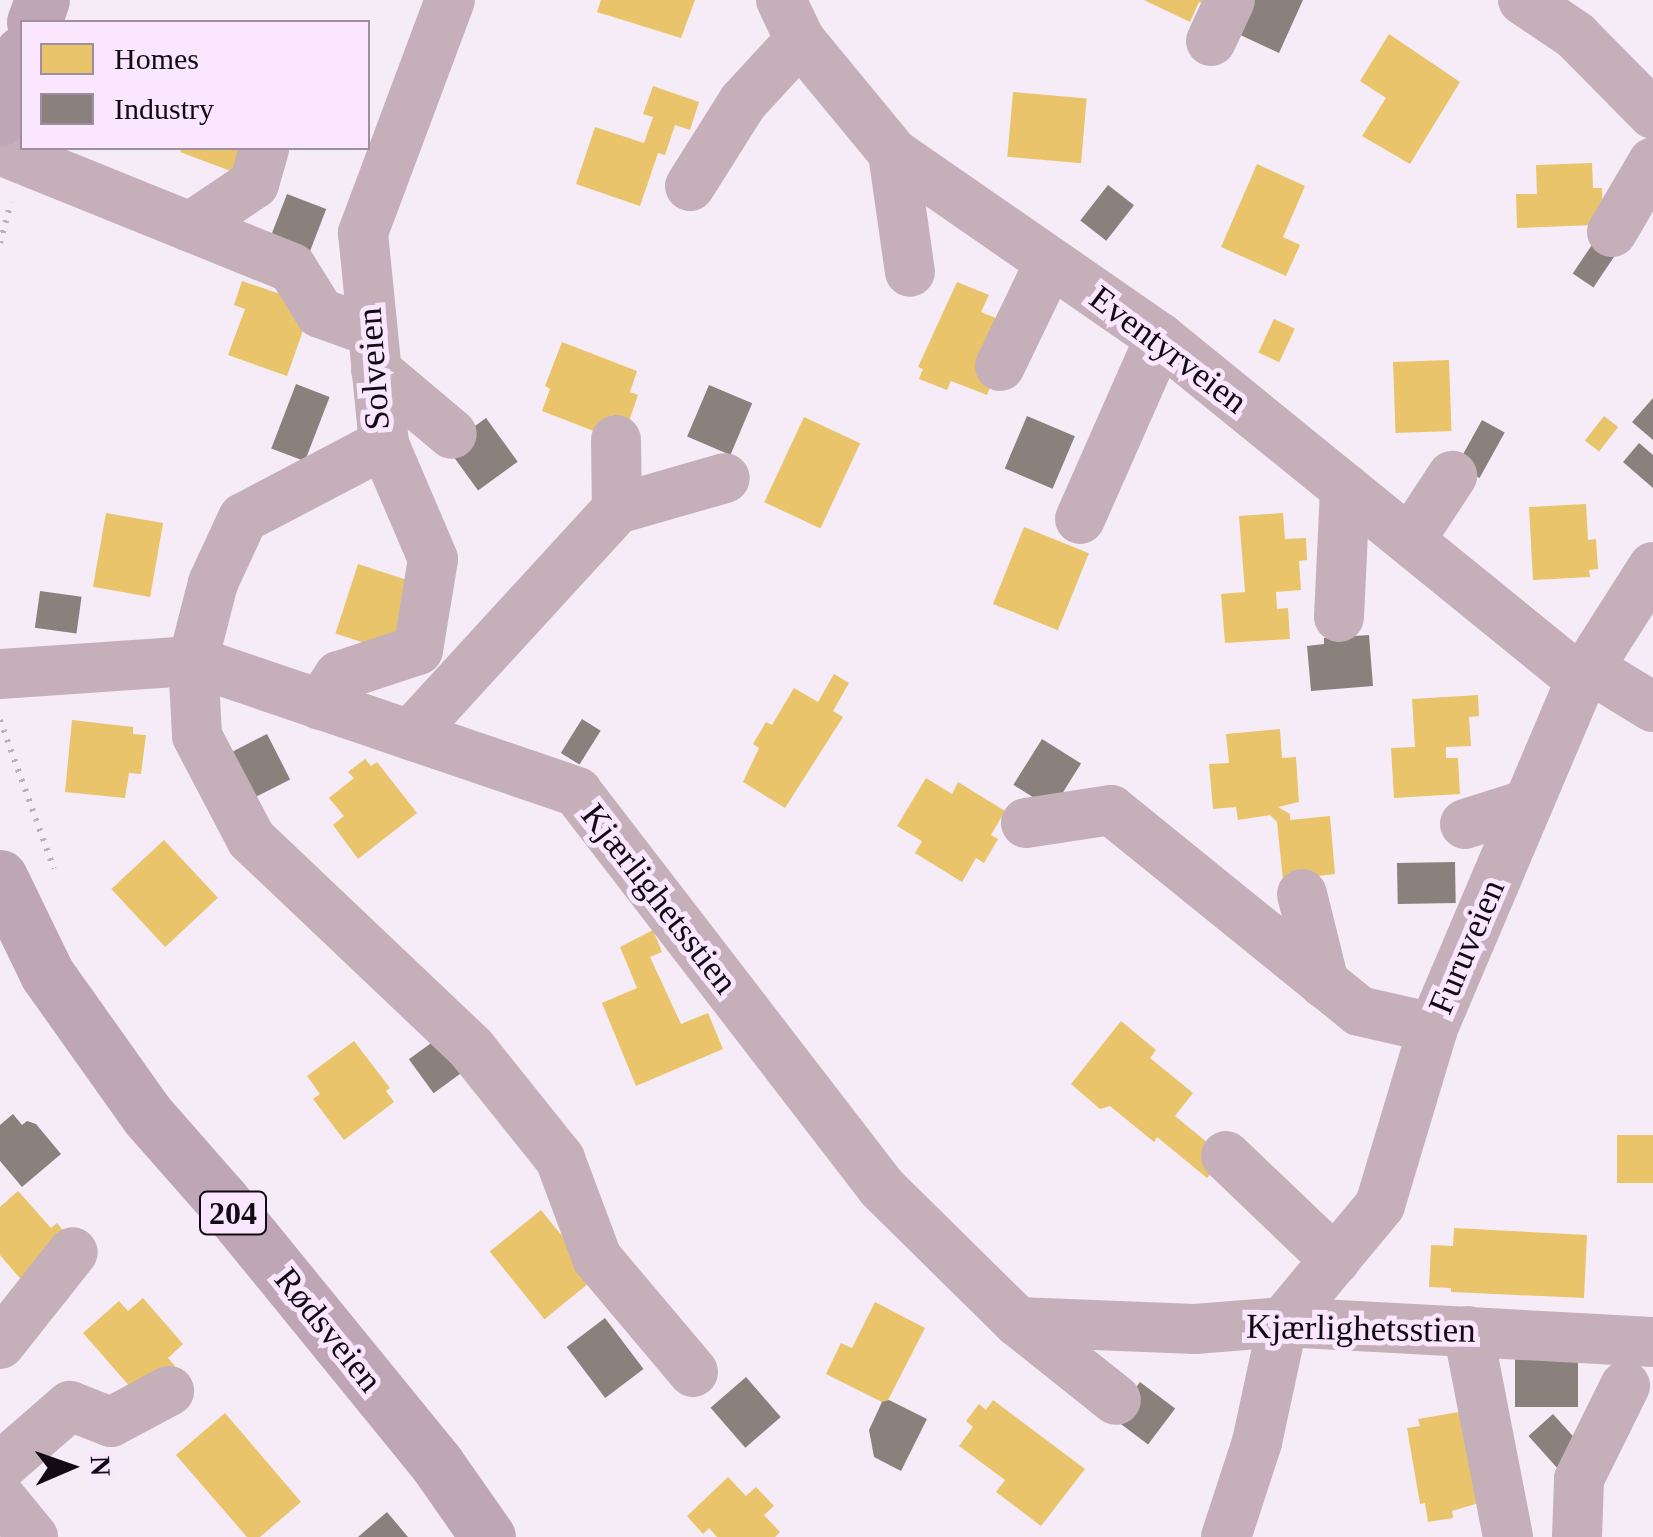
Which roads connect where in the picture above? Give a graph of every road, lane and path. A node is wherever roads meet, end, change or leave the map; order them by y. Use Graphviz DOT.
graph roads {
  1 [pos="450,0"];
  2 [pos="1523,0"];
  3 [pos="1586,18"];
  4 [pos="790,20"];
  5 [pos="1653,114"];
  6 [pos="0,150"];
  7 [pos="263,150"];
  8 [pos="892,153"];
  9 [pos="1653,162"];
  10 [pos="690,186"];
  11 [pos="190,227"];
  12 [pos="1612,232"];
  13 [pos="1050,262"];
  14 [pos="910,272"];
  15 [pos="1160,338"];
  16 [pos="374,350"];
  17 [pos="1000,366"];
  18 [pos="452,434"];
  19 [pos="616,440"];
  20 [pos="384,444"];
  21 [pos="1452,476"];
  22 [pos="725,478"];
  23 [pos="1345,488"];
  24 [pos="618,509"];
  25 [pos="1080,518"];
  26 [pos="1410,540"];
  27 [pos="1629,582"];
  28 [pos="1339,617"];
  29 [pos="192,661"];
  30 [pos="0,674"];
  31 [pos="1584,674"];
  32 [pos="320,705"];
  33 [pos="1653,706"];
  34 [pos="0,720"];
  35 [pos="410,736"];
  36 [pos="1528,804"];
  37 [pos="1026,823"];
  38 [pos="1465,824"];
  39 [pos="0,877"];
  40 [pos="61,886"];
  41 [pos="1302,894"];
  42 [pos="1324,983"];
  43 [pos="1433,1028"];
  44 [pos="1226,1156"];
  45 [pos="73,1252"];
  46 [pos="1334,1260"];
  47 [pos="1018,1322"];
  48 [pos="1283,1322"];
  49 [pos="1468,1331"];
  50 [pos="0,1344"];
  51 [pos="1642,1367"];
  52 [pos="693,1372"];
  53 [pos="169,1391"];
  54 [pos="1116,1400"];
  55 [pos="0,1467"];
  56 [pos="0,1497"];
  57 [pos="33,1537"];
  58 [pos="488,1537"];
  59 [pos="1226,1537"];
  60 [pos="1508,1537"];
  61 [pos="1577,1537"];
  1 -- 16 [label="street, Solveien"];
  2 -- 3 [label="street"];
  3 -- 5 [label="street"];
  4 -- 8 [label="street, Eventyrveien"];
  4 -- 10 [label="street"];
  6 -- 11 [label="street"];
  7 -- 11 [label="street"];
  8 -- 13 [label="street, Eventyrveien"];
  8 -- 14 [label="street"];
  9 -- 12 [label="street"];
  11 -- 16 [label="street"];
  13 -- 15 [label="street, Eventyrveien"];
  13 -- 17 [label="street"];
  15 -- 23 [label="street, Eventyrveien"];
  15 -- 25 [label="street"];
  16 -- 18 [label="street"];
  16 -- 20 [label="street, Solveien"];
  19 -- 24 [label="street"];
  20 -- 29 [label="street, Solveien"];
  20 -- 32 [label="street"];
  21 -- 26 [label="street"];
  22 -- 24 [label="street"];
  23 -- 26 [label="street, Eventyrveien"];
  23 -- 28 [label="street"];
  24 -- 35 [label="street"];
  26 -- 31 [label="street, Eventyrveien"];
  27 -- 31 [label="street, Furuveien"];
  29 -- 30 [label="street"];
  29 -- 32 [label="street, Kjærlighetsstien"];
  29 -- 52 [label="street"];
  31 -- 33 [label="street, Eventyrveien"];
  31 -- 36 [label="street, Furuveien"];
  32 -- 35 [label="street, Kjærlighetsstien"];
  34 -- 40 [label="path"];
  35 -- 47 [label="street, Kjærlighetsstien"];
  36 -- 38 [label="street"];
  36 -- 43 [label="street, Furuveien"];
  37 -- 42 [label="street"];
  39 -- 58 [label="highway, Rødsveien / 204"];
  41 -- 42 [label="street"];
  42 -- 43 [label="street"];
  43 -- 46 [label="street, Furuveien"];
  44 -- 46 [label="street"];
  45 -- 50 [label="street"];
  46 -- 48 [label="street, Furuveien"];
  47 -- 48 [label="street, Kjærlighetsstien"];
  47 -- 54 [label="street"];
  48 -- 49 [label="street, Kjærlighetsstien"];
  48 -- 59 [label="street"];
  49 -- 51 [label="street, Kjærlighetsstien"];
  49 -- 60 [label="street"];
  51 -- 61 [label="street"];
  53 -- 55 [label="street"];
  56 -- 57 [label="street"];
}
